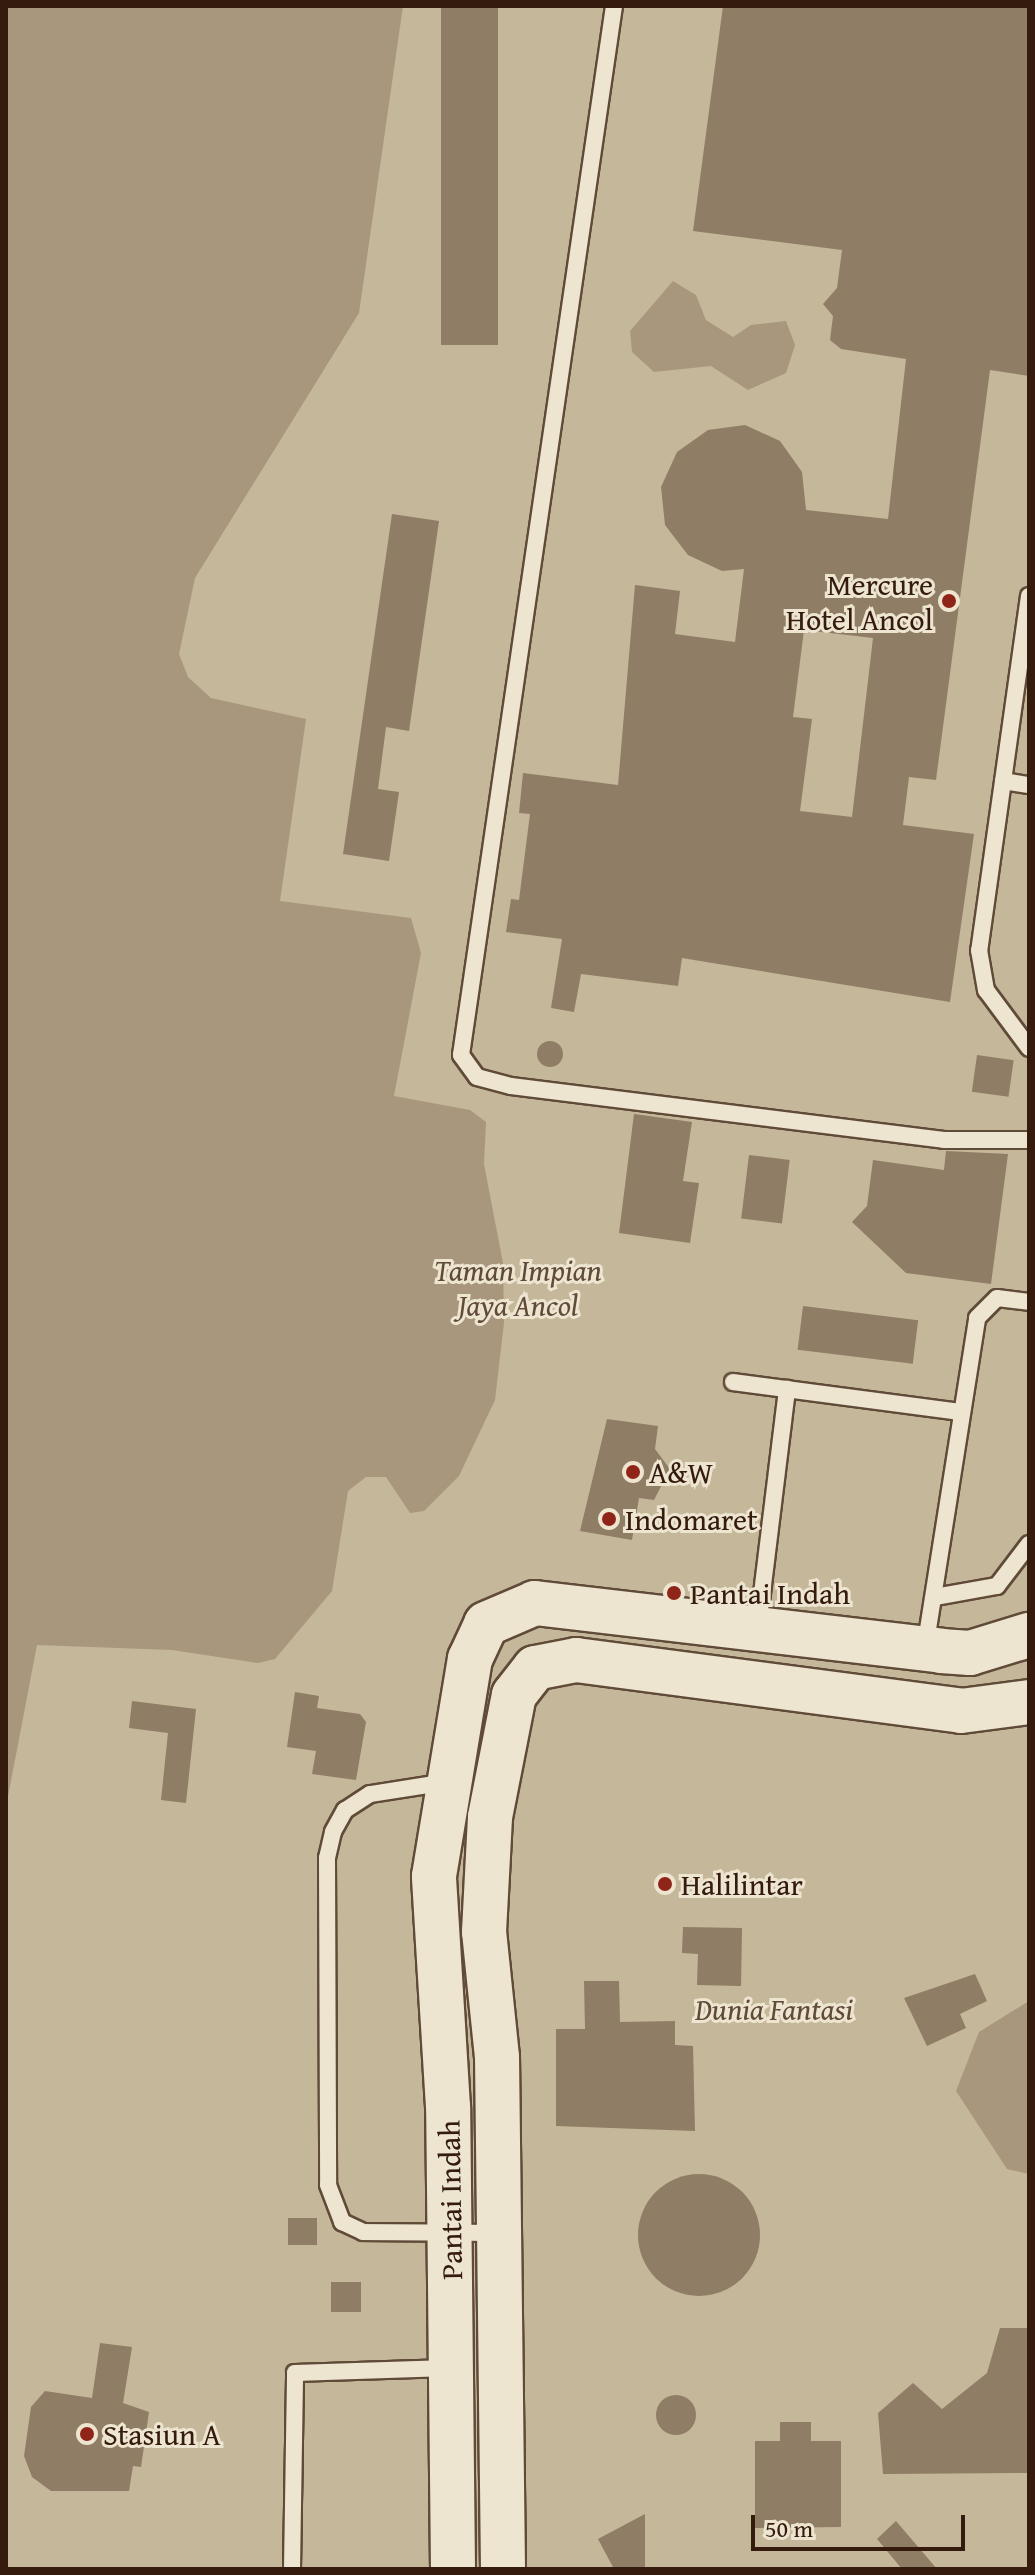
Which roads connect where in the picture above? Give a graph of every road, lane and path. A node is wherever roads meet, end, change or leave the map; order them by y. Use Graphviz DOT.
graph roads {
  1 [pos="614,6"];
  2 [pos="1029,596"];
  3 [pos="1003,781"];
  4 [pos="1029,785"];
  5 [pos="1029,1048"];
  6 [pos="1029,1140"];
  7 [pos="1029,1302"];
  8 [pos="733,1382"];
  9 [pos="787,1389"];
  10 [pos="962,1412"];
  11 [pos="1029,1544"];
  12 [pos="935,1597"];
  13 [pos="758,1628"];
  14 [pos="1029,1635"];
  15 [pos="925,1650"];
  16 [pos="1029,1703"];
  17 [pos="447,1782"];
  18 [pos="502,2233"];
  19 [pos="450,2234"];
  20 [pos="453,2368"];
  21 [pos="292,2569"];
  22 [pos="453,2569"];
  23 [pos="503,2569"];
  1 -- 6 [label="lane"];
  2 -- 3 [label="lane"];
  3 -- 4 [label="lane"];
  3 -- 5 [label="lane"];
  7 -- 10 [label="lane"];
  8 -- 9 [label="lane"];
  9 -- 10 [label="lane"];
  9 -- 13 [label="lane"];
  10 -- 12 [label="lane"];
  11 -- 12 [label="lane"];
  12 -- 15 [label="lane"];
  13 -- 15 [label="street, Pantai Indah"];
  13 -- 17 [label="street, Pantai Indah"];
  14 -- 15 [label="street, Pantai Indah"];
  16 -- 18 [label="street, Pantai Indah"];
  17 -- 19 [label="street, Pantai Indah"];
  17 -- 19 [label="lane"];
  18 -- 19 [label="lane"];
  18 -- 23 [label="street, Pantai Indah"];
  19 -- 20 [label="street, Pantai Indah"];
  20 -- 21 [label="lane"];
  20 -- 22 [label="street, Pantai Indah"];
}
